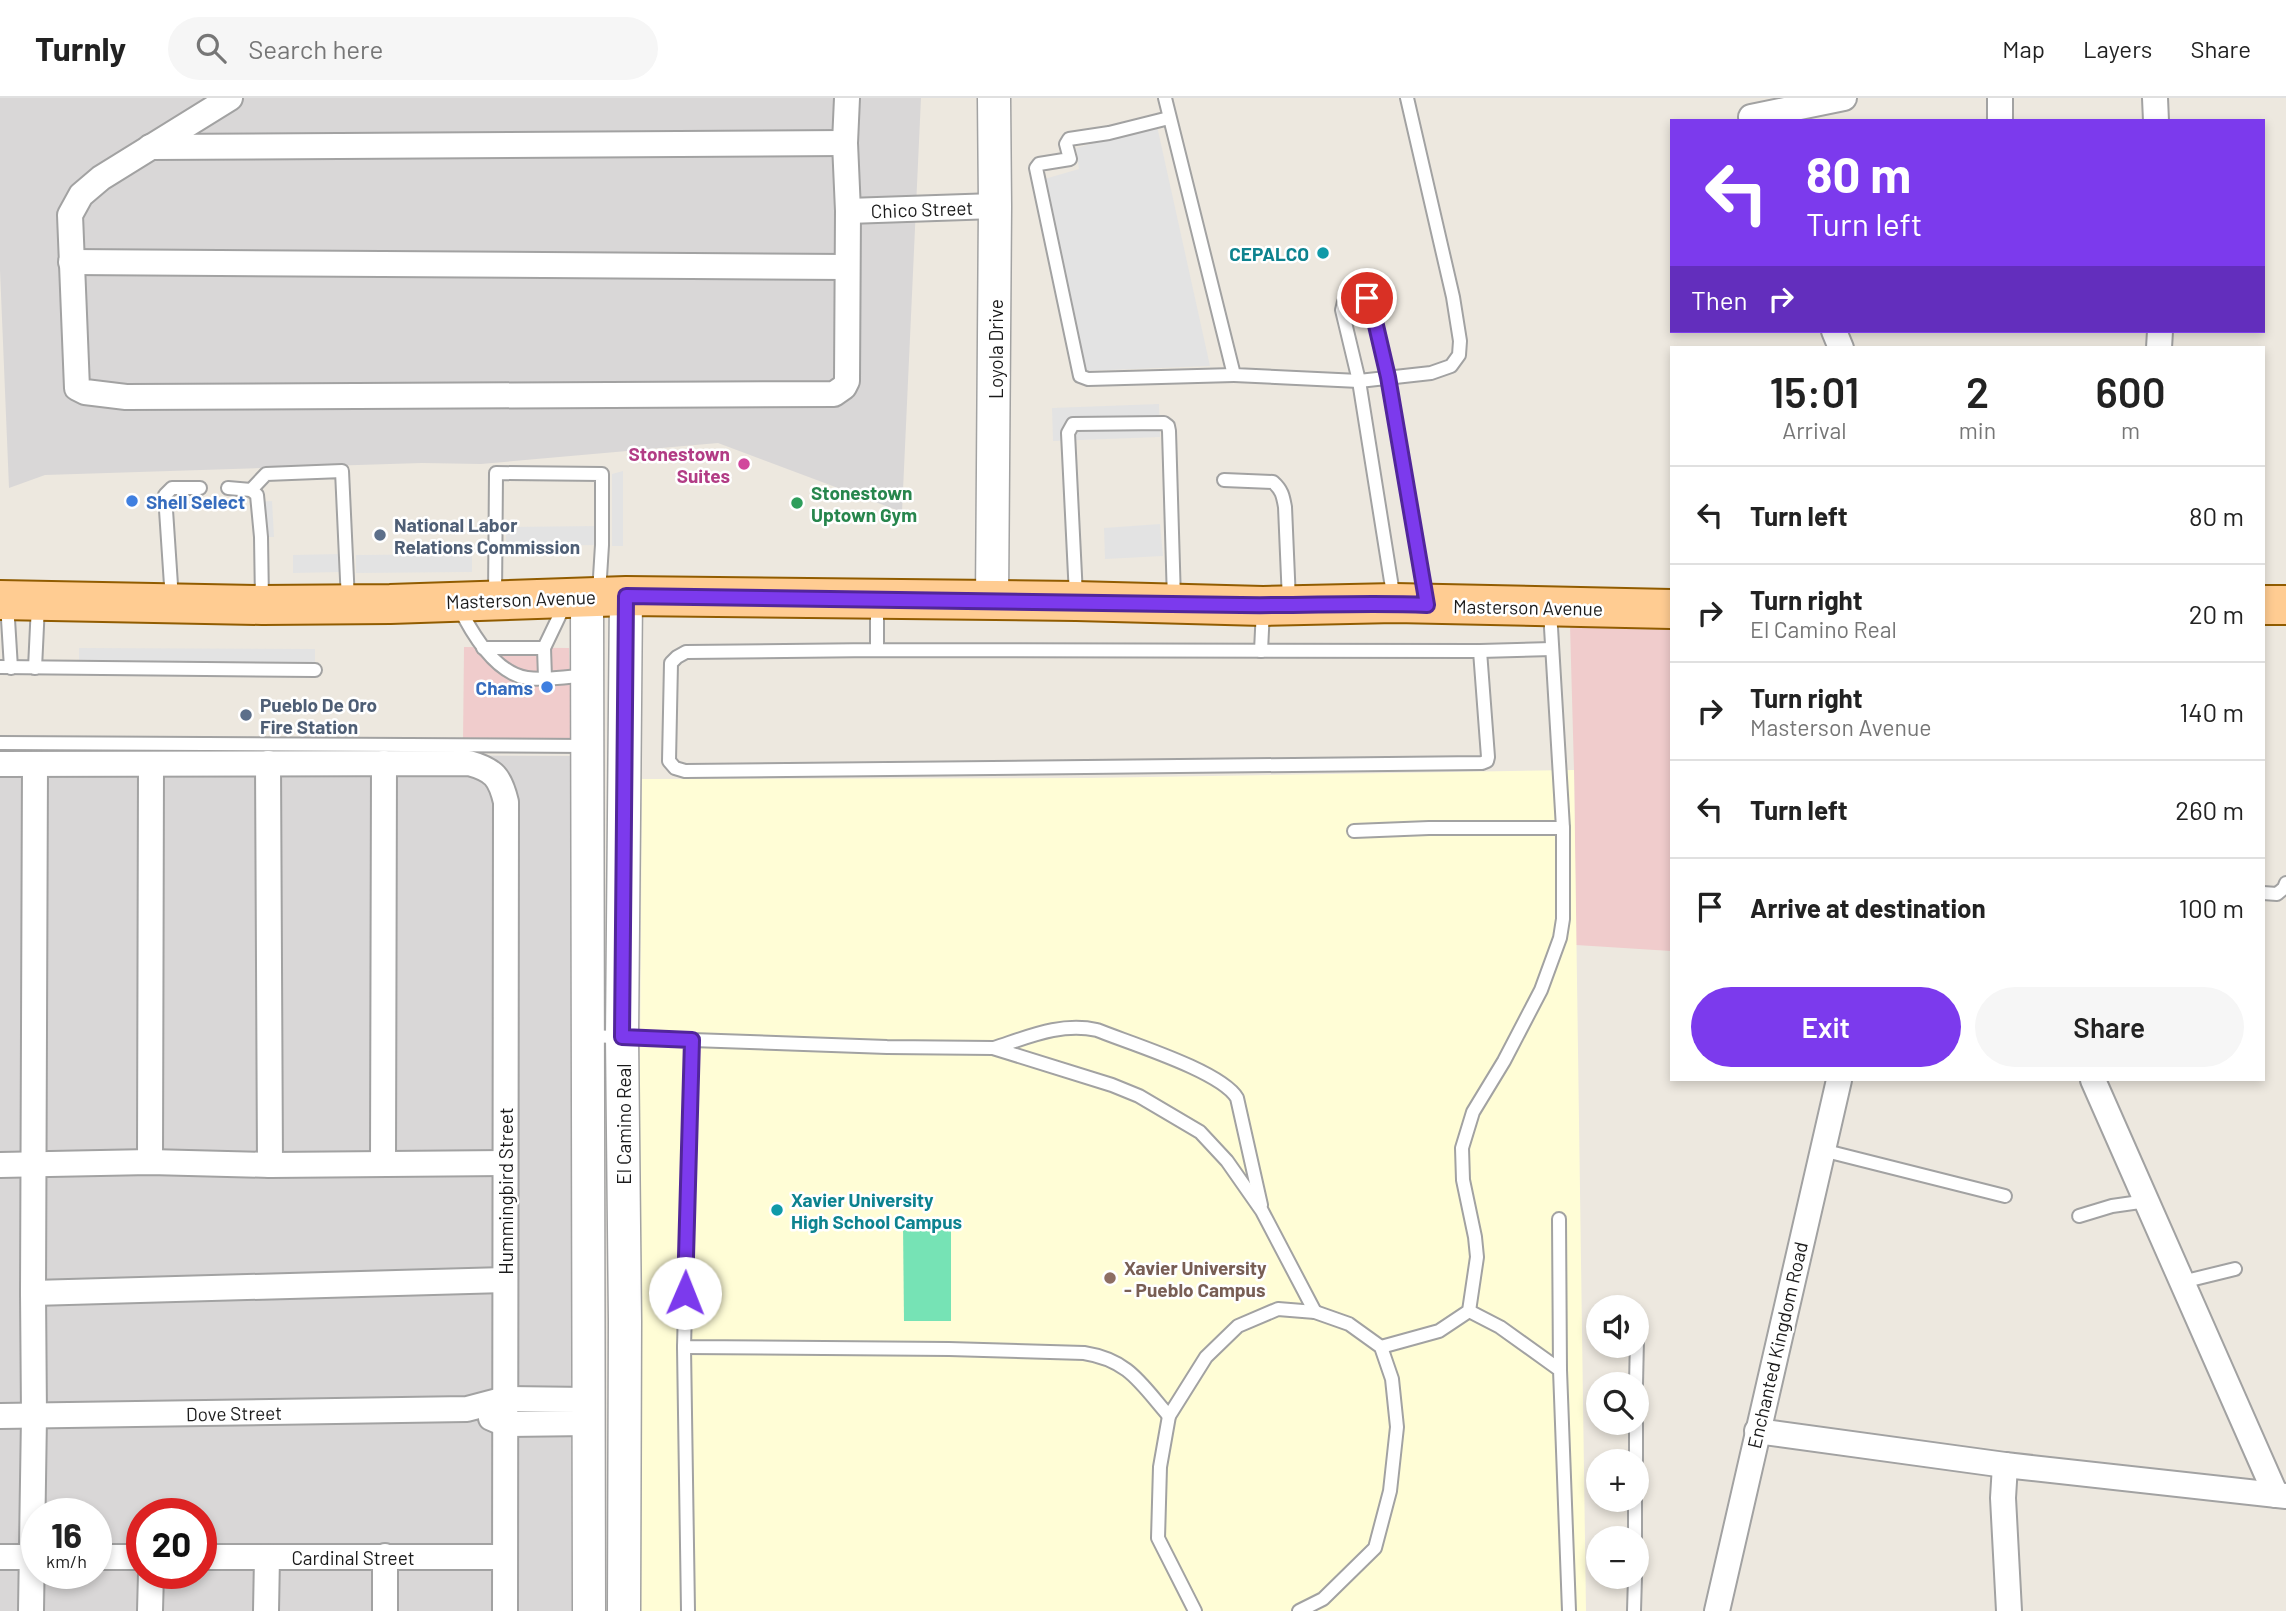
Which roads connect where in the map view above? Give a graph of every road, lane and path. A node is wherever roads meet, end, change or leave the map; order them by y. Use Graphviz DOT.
graph roads {
  1 [pos="230,98"];
  2 [pos="847,98"];
  3 [pos="994,98"];
  4 [pos="1165,98"];
  5 [pos="1408,98"];
  6 [pos="1844,98"];
  7 [pos="2000,98"];
  8 [pos="2155,98"];
  9 [pos="1749,112"];
  10 [pos="1169,118"];
  11 [pos="2000,119"];
  12 [pos="2155,119"];
  13 [pos="845,143"];
  14 [pos="149,147"];
  15 [pos="995,206"];
  16 [pos="848,211"];
  17 [pos="71,262"];
  18 [pos="847,267"];
  19 [pos="1234,375"];
  20 [pos="1388,377"];
  21 [pos="1359,381"];
  22 [pos="1224,480"];
  23 [pos="200,488"];
  24 [pos="228,488"];
  25 [pos="251,490"];
  26 [pos="595,597"];
  27 [pos="15,600"];
  28 [pos="495,600"];
  29 [pos="877,600"];
  30 [pos="992,600"];
  31 [pos="1076,601"];
  32 [pos="456,602"];
  33 [pos="172,604"];
  34 [pos="349,604"];
  35 [pos="1174,604"];
  36 [pos="1411,604"];
  37 [pos="262,605"];
  38 [pos="1276,605"];
  39 [pos="2265,605"];
  40 [pos="2286,605"];
  41 [pos="1550,607"];
  42 [pos="1670,609"];
  43 [pos="483,648"];
  44 [pos="544,648"];
  45 [pos="1552,649"];
  46 [pos="877,650"];
  47 [pos="1261,651"];
  48 [pos="1480,651"];
  49 [pos="6,667"];
  50 [pos="35,668"];
  51 [pos="315,670"];
  52 [pos="587,676"];
  53 [pos="545,678"];
  54 [pos="0,743"];
  55 [pos="587,746"];
  56 [pos="268,763"];
  57 [pos="384,763"];
  58 [pos="0,764"];
  59 [pos="35,764"];
  60 [pos="151,764"];
  61 [pos="1563,828"];
  62 [pos="1354,831"];
  63 [pos="2286,883"];
  64 [pos="2265,893"];
  65 [pos="587,1036"];
  66 [pos="622,1037"];
  67 [pos="692,1040"];
  68 [pos="993,1048"];
  69 [pos="1839,1081"];
  70 [pos="2093,1081"];
  71 [pos="1822,1150"];
  72 [pos="150,1162"];
  73 [pos="505,1163"];
  74 [pos="383,1164"];
  75 [pos="0,1165"];
  76 [pos="33,1165"];
  77 [pos="270,1165"];
  78 [pos="2004,1196"];
  79 [pos="2147,1201"];
  80 [pos="1262,1211"];
  81 [pos="2079,1216"];
  82 [pos="1559,1219"];
  83 [pos="2235,1269"];
  84 [pos="505,1280"];
  85 [pos="2182,1282"];
  86 [pos="33,1293"];
  87 [pos="1469,1311"];
  88 [pos="1315,1312"];
  89 [pos="684,1347"];
  90 [pos="1381,1347"];
  91 [pos="1560,1370"];
  92 [pos="505,1399"];
  93 [pos="467,1409"];
  94 [pos="589,1411"];
  95 [pos="0,1416"];
  96 [pos="34,1416"];
  97 [pos="1169,1416"];
  98 [pos="505,1424"];
  99 [pos="1757,1431"];
  100 [pos="2005,1465"];
  101 [pos="2281,1496"];
  102 [pos="34,1498"];
  103 [pos="385,1556"];
  104 [pos="21,1557"];
  105 [pos="217,1557"];
  106 [pos="267,1557"];
  107 [pos="505,1557"];
  108 [pos="0,1558"];
  109 [pos="32,1589"];
  110 [pos="151,1589"];
  111 [pos="1634,1589"];
  112 [pos="31,1611"];
  113 [pos="150,1611"];
  114 [pos="266,1611"];
  115 [pos="385,1611"];
  116 [pos="505,1611"];
  117 [pos="589,1611"];
  118 [pos="624,1611"];
  119 [pos="688,1611"];
  120 [pos="1195,1611"];
  121 [pos="1300,1611"];
  122 [pos="1569,1611"];
  123 [pos="1634,1611"];
  124 [pos="1717,1611"];
  125 [pos="2010,1611"];
  1 -- 14 [label="street"];
  2 -- 13 [label="street"];
  3 -- 15 [label="street, Loyola Drive"];
  4 -- 10 [label="lane"];
  5 -- 20 [label="lane"];
  6 -- 9 [label="street"];
  7 -- 11 [label="street"];
  8 -- 12 [label="street"];
  10 -- 19 [label="lane"];
  10 -- 19 [label="lane"];
  13 -- 14 [label="street"];
  13 -- 16 [label="street"];
  14 -- 17 [label="street"];
  15 -- 16 [label="street, Chico Street"];
  15 -- 30 [label="street, Loyola Drive"];
  16 -- 18 [label="street"];
  17 -- 18 [label="street"];
  17 -- 18 [label="street"];
  19 -- 21 [label="lane"];
  20 -- 21 [label="lane"];
  20 -- 21 [label="lane"];
  20 -- 36 [label="lane"];
  21 -- 36 [label="lane"];
  22 -- 38 [label="lane"];
  23 -- 33 [label="lane"];
  24 -- 25 [label="lane"];
  25 -- 34 [label="lane"];
  25 -- 37 [label="lane"];
  26 -- 28 [label="main road, Masterson Avenue"];
  26 -- 28 [label="lane"];
  26 -- 29 [label="main road, Masterson Avenue"];
  26 -- 44 [label="lane"];
  26 -- 52 [label="street, El Camino Real"];
  26 -- 66 [label="street, El Camino Real"];
  27 -- 33 [label="main road, Masterson Avenue"];
  27 -- 49 [label="lane"];
  27 -- 50 [label="lane"];
  28 -- 32 [label="main road, Masterson Avenue"];
  29 -- 30 [label="main road, Masterson Avenue"];
  29 -- 46 [label="lane"];
  30 -- 31 [label="main road, Masterson Avenue"];
  31 -- 35 [label="main road, Masterson Avenue"];
  31 -- 35 [label="lane"];
  32 -- 34 [label="main road, Masterson Avenue"];
  32 -- 43 [label="lane"];
  33 -- 37 [label="main road, Masterson Avenue"];
  34 -- 37 [label="main road, Masterson Avenue"];
  35 -- 38 [label="main road, Masterson Avenue"];
  36 -- 38 [label="main road, Masterson Avenue"];
  36 -- 41 [label="main road, Masterson Avenue"];
  38 -- 47 [label="lane"];
  39 -- 40 [label="main road"];
  41 -- 42 [label="main road, Masterson Avenue"];
  41 -- 45 [label="lane"];
  43 -- 44 [label="lane"];
  43 -- 53 [label="lane"];
  44 -- 53 [label="lane"];
  45 -- 48 [label="lane"];
  45 -- 61 [label="lane"];
  46 -- 47 [label="lane"];
  46 -- 48 [label="lane"];
  47 -- 48 [label="lane"];
  49 -- 50 [label="lane"];
  50 -- 51 [label="lane"];
  52 -- 53 [label="lane"];
  52 -- 55 [label="street, El Camino Real"];
  54 -- 55 [label="lane"];
  55 -- 65 [label="street, El Camino Real"];
  56 -- 57 [label="street"];
  56 -- 60 [label="street"];
  56 -- 77 [label="street"];
  57 -- 73 [label="street, Hummingbird Street"];
  57 -- 74 [label="street"];
  58 -- 59 [label="street"];
  59 -- 60 [label="street"];
  59 -- 76 [label="street"];
  60 -- 72 [label="street"];
  61 -- 62 [label="lane"];
  61 -- 87 [label="lane"];
  63 -- 64 [label="lane"];
  65 -- 66 [label="lane"];
  65 -- 94 [label="street, El Camino Real"];
  66 -- 67 [label="lane"];
  66 -- 118 [label="street, El Camino Real"];
  67 -- 68 [label="lane"];
  67 -- 89 [label="lane"];
  68 -- 80 [label="lane"];
  68 -- 80 [label="lane"];
  69 -- 71 [label="street, Enchanted Kingdom Road"];
  70 -- 79 [label="street"];
  71 -- 78 [label="lane"];
  71 -- 99 [label="street, Enchanted Kingdom Road"];
  72 -- 76 [label="street"];
  72 -- 77 [label="street"];
  73 -- 74 [label="street"];
  73 -- 84 [label="street, Hummingbird Street"];
  74 -- 77 [label="street"];
  75 -- 76 [label="street"];
  76 -- 86 [label="street"];
  79 -- 81 [label="lane"];
  79 -- 85 [label="street"];
  80 -- 88 [label="lane"];
  82 -- 91 [label="lane"];
  83 -- 85 [label="lane"];
  84 -- 86 [label="street"];
  84 -- 92 [label="street, Hummingbird Street"];
  85 -- 101 [label="street"];
  86 -- 96 [label="street"];
  87 -- 90 [label="lane"];
  87 -- 91 [label="lane"];
  88 -- 90 [label="lane"];
  88 -- 97 [label="lane"];
  89 -- 97 [label="lane"];
  89 -- 119 [label="lane"];
  90 -- 121 [label="lane"];
  91 -- 122 [label="lane"];
  92 -- 93 [label="street, Dove Street"];
  92 -- 94 [label="street, Dove Street"];
  92 -- 98 [label="street, Hummingbird Street"];
  93 -- 96 [label="street, Dove Street"];
  93 -- 98 [label="street, Dove Street"];
  94 -- 98 [label="street, Dove Street"];
  94 -- 117 [label="street, El Camino Real"];
  95 -- 96 [label="street, Dove Street"];
  96 -- 102 [label="street"];
  97 -- 120 [label="lane"];
  98 -- 107 [label="street, Hummingbird Street"];
  99 -- 100 [label="street"];
  99 -- 124 [label="street, Enchanted Kingdom Road"];
  100 -- 101 [label="street"];
  100 -- 125 [label="street"];
  103 -- 106 [label="street, Cardinal Street"];
  103 -- 107 [label="street, Cardinal Street"];
  103 -- 115 [label="street"];
  104 -- 108 [label="street"];
  105 -- 106 [label="street, Cardinal Street"];
  106 -- 114 [label="street"];
  107 -- 116 [label="street, Hummingbird Street"];
  109 -- 112 [label="street"];
  110 -- 113 [label="street"];
  111 -- 123 [label="lane"];
}
